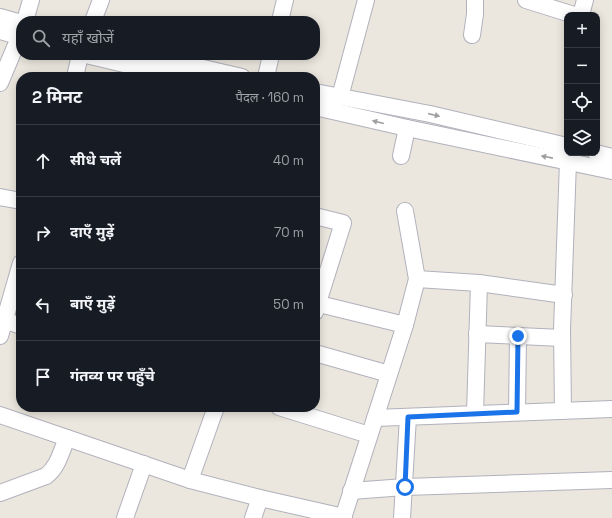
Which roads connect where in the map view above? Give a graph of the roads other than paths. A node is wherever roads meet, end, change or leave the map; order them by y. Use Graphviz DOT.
graph roads {
  1 [pos="31,0"];
  2 [pos="101,0"];
  3 [pos="285,0"];
  4 [pos="366,0"];
  5 [pos="475,0"];
  6 [pos="526,0"];
  7 [pos="585,0"];
  8 [pos="564,12"];
  9 [pos="582,12"];
  10 [pos="26,16"];
  11 [pos="95,16"];
  12 [pos="281,16"];
  13 [pos="0,17"];
  14 [pos="16,28"];
  15 [pos="0,31"];
  16 [pos="16,32"];
  17 [pos="472,35"];
  18 [pos="16,44"];
  19 [pos="79,60"];
  20 [pos="107,60"];
  21 [pos="169,60"];
  22 [pos="270,60"];
  23 [pos="76,72"];
  24 [pos="158,72"];
  25 [pos="220,72"];
  26 [pos="267,72"];
  27 [pos="0,83"];
  28 [pos="320,93"];
  29 [pos="340,97"];
  30 [pos="320,108"];
  31 [pos="407,128"];
  32 [pos="564,152"];
  33 [pos="564,152"];
  34 [pos="600,154"];
  35 [pos="401,156"];
  36 [pos="568,156"];
  37 [pos="575,156"];
  38 [pos="612,157"];
  39 [pos="612,171"];
  40 [pos="0,197"];
  41 [pos="16,200"];
  42 [pos="405,211"];
  43 [pos="320,217"];
  44 [pos="417,279"];
  45 [pos="16,280"];
  46 [pos="479,283"];
  47 [pos="320,294"];
  48 [pos="564,296"];
  49 [pos="320,307"];
  50 [pos="4,320"];
  51 [pos="16,324"];
  52 [pos="405,325"];
  53 [pos="477,334"];
  54 [pos="0,336"];
  55 [pos="518,336"];
  56 [pos="562,338"];
  57 [pos="320,354"];
  58 [pos="389,374"];
  59 [pos="612,409"];
  60 [pos="563,411"];
  61 [pos="214,412"];
  62 [pos="296,412"];
  63 [pos="517,412"];
  64 [pos="475,414"];
  65 [pos="0,415"];
  66 [pos="408,417"];
  67 [pos="375,418"];
  68 [pos="369,435"];
  69 [pos="67,438"];
  70 [pos="144,464"];
  71 [pos="190,480"];
  72 [pos="612,480"];
  73 [pos="405,487"];
  74 [pos="351,491"];
  75 [pos="0,493"];
  76 [pos="260,498"];
  77 [pos="343,517"];
  78 [pos="125,518"];
  79 [pos="253,518"];
  80 [pos="402,518"];
  1 -- 10 [label="street"];
  2 -- 11 [label="street"];
  3 -- 12 [label="street"];
  4 -- 29 [label="street"];
  5 -- 17 [label="street"];
  6 -- 8 [label="street"];
  7 -- 9 [label="street"];
  13 -- 14 [label="street"];
  15 -- 16 [label="street"];
  18 -- 27 [label="street"];
  19 -- 23 [label="street"];
  20 -- 24 [label="street"];
  21 -- 25 [label="street"];
  22 -- 26 [label="street"];
  28 -- 29 [label="street"];
  29 -- 32 [label="street, one-way"];
  31 -- 30 [label="street, one-way"];
  33 -- 31 [label="street, one-way"];
  31 -- 35 [label="street"];
  34 -- 38 [label="street"];
  36 -- 48 [label="street"];
  37 -- 39 [label="street"];
  40 -- 41 [label="street"];
  42 -- 44 [label="street"];
  43 -- 47 [label="street"];
  44 -- 46 [label="street"];
  44 -- 52 [label="street"];
  45 -- 50 [label="street"];
  46 -- 48 [label="street"];
  46 -- 53 [label="street"];
  48 -- 56 [label="street"];
  49 -- 52 [label="street"];
  50 -- 51 [label="street"];
  50 -- 54 [label="street"];
  52 -- 58 [label="street"];
  53 -- 55 [label="street"];
  53 -- 64 [label="street"];
  55 -- 56 [label="street"];
  55 -- 63 [label="street"];
  56 -- 60 [label="street"];
  57 -- 58 [label="street"];
  58 -- 67 [label="street"];
  59 -- 60 [label="street"];
  60 -- 63 [label="street"];
  61 -- 71 [label="street"];
  62 -- 68 [label="street"];
  63 -- 64 [label="street"];
  64 -- 66 [label="street"];
  65 -- 69 [label="street"];
  66 -- 67 [label="street"];
  66 -- 73 [label="street"];
  67 -- 68 [label="street"];
  68 -- 74 [label="street"];
  69 -- 70 [label="street"];
  69 -- 75 [label="street"];
  70 -- 71 [label="street"];
  70 -- 78 [label="street"];
  71 -- 76 [label="street"];
  72 -- 73 [label="street"];
  73 -- 74 [label="street"];
  73 -- 80 [label="street"];
  74 -- 77 [label="street"];
  76 -- 77 [label="street"];
  76 -- 79 [label="street"];
}
